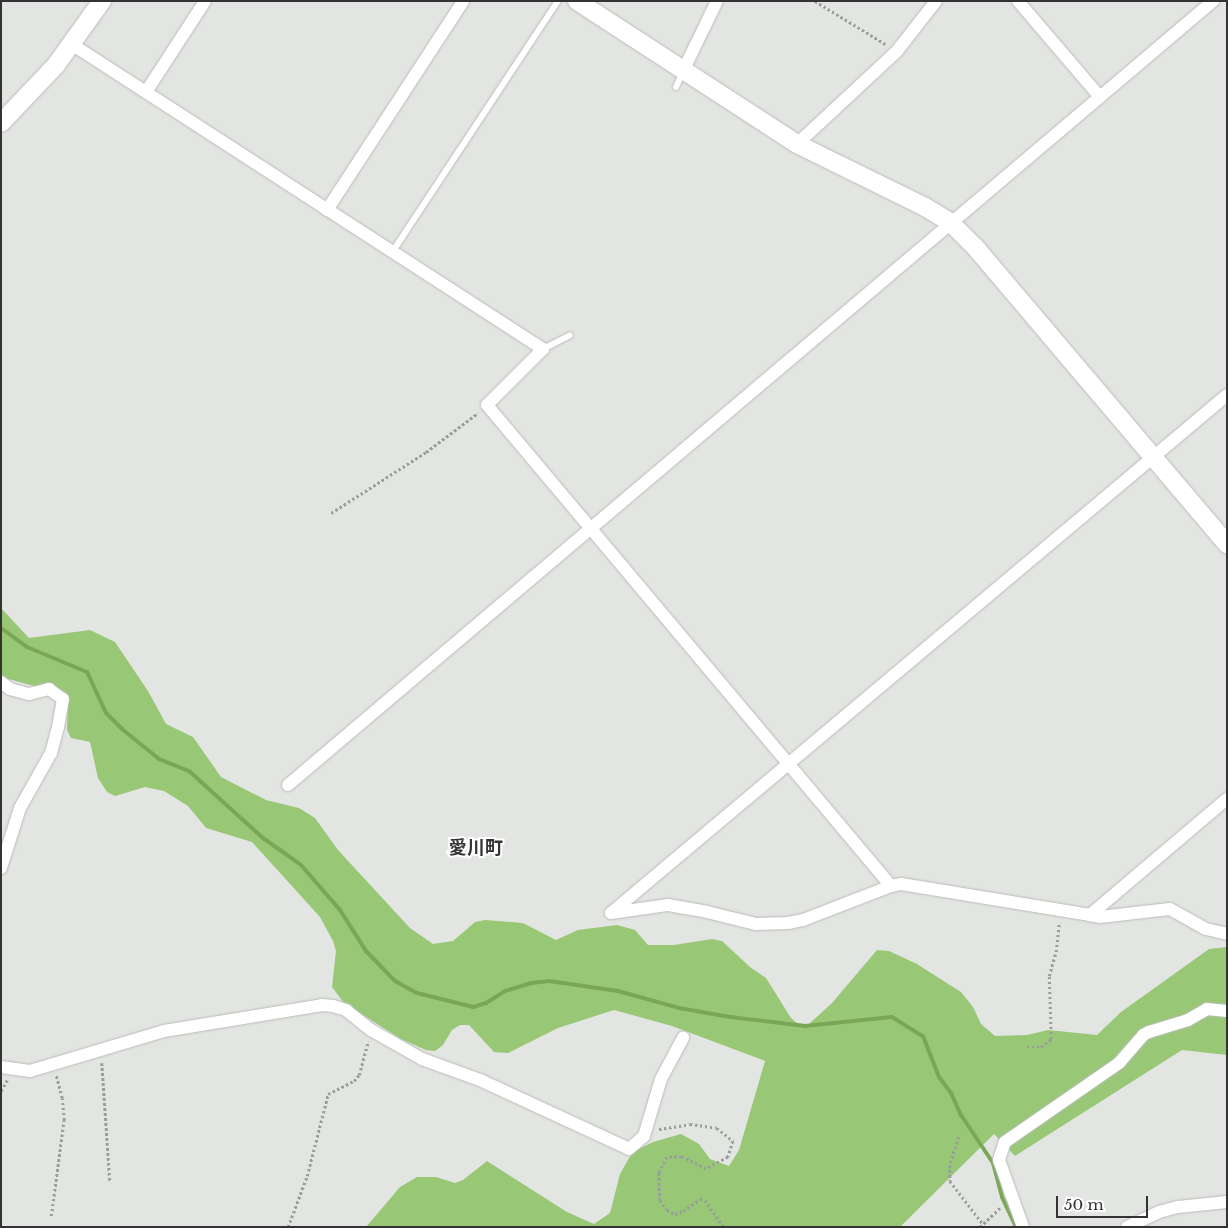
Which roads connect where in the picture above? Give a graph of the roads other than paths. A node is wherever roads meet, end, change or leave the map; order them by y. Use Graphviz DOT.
graph roads {
  1 [pos="205,1"];
  2 [pos="463,1"];
  3 [pos="558,1"];
  4 [pos="578,1"];
  5 [pos="717,1"];
  6 [pos="936,1"];
  7 [pos="1018,1"];
  8 [pos="1213,1"];
  9 [pos="102,2"];
  10 [pos="73,45"];
  11 [pos="683,71"];
  12 [pos="676,87"];
  13 [pos="146,92"];
  14 [pos="1100,97"];
  15 [pos="1,123"];
  16 [pos="797,144"];
  17 [pos="327,210"];
  18 [pos="950,222"];
  19 [pos="392,251"];
  20 [pos="570,335"];
  21 [pos="543,349"];
  22 [pos="1227,395"];
  23 [pos="1153,457"];
  24 [pos="590,528"];
  25 [pos="1227,544"];
  26 [pos="1,682"];
  27 [pos="789,763"];
  28 [pos="288,784"];
  29 [pos="1227,799"];
  30 [pos="1,868"];
  31 [pos="891,886"];
  32 [pos="1090,915"];
  33 [pos="1227,934"];
  34 [pos="1227,1011"];
  35 [pos="683,1038"];
  36 [pos="1,1067"];
  37 [pos="1227,1202"];
  38 [pos="1023,1227"];
  39 [pos="1127,1227"];
  1 -- 13 [label="street"];
  2 -- 17 [label="street"];
  3 -- 19 [label="lane"];
  4 -- 11 [label="street"];
  5 -- 11 [label="street"];
  6 -- 16 [label="street"];
  7 -- 14 [label="street"];
  8 -- 14 [label="street"];
  9 -- 10 [label="street"];
  10 -- 13 [label="street"];
  10 -- 15 [label="street"];
  11 -- 12 [label="lane"];
  11 -- 16 [label="street"];
  13 -- 17 [label="street"];
  14 -- 18 [label="street"];
  16 -- 18 [label="street"];
  17 -- 19 [label="street"];
  18 -- 23 [label="street"];
  18 -- 24 [label="street"];
  19 -- 21 [label="street"];
  20 -- 21 [label="lane"];
  21 -- 24 [label="street"];
  22 -- 23 [label="street"];
  23 -- 25 [label="street"];
  23 -- 27 [label="street"];
  24 -- 27 [label="street"];
  24 -- 28 [label="street"];
  26 -- 30 [label="street"];
  27 -- 31 [label="street"];
  27 -- 31 [label="street"];
  29 -- 32 [label="street"];
  31 -- 32 [label="street"];
  32 -- 33 [label="street"];
  34 -- 38 [label="street"];
  35 -- 36 [label="street"];
  37 -- 39 [label="street"];
}
